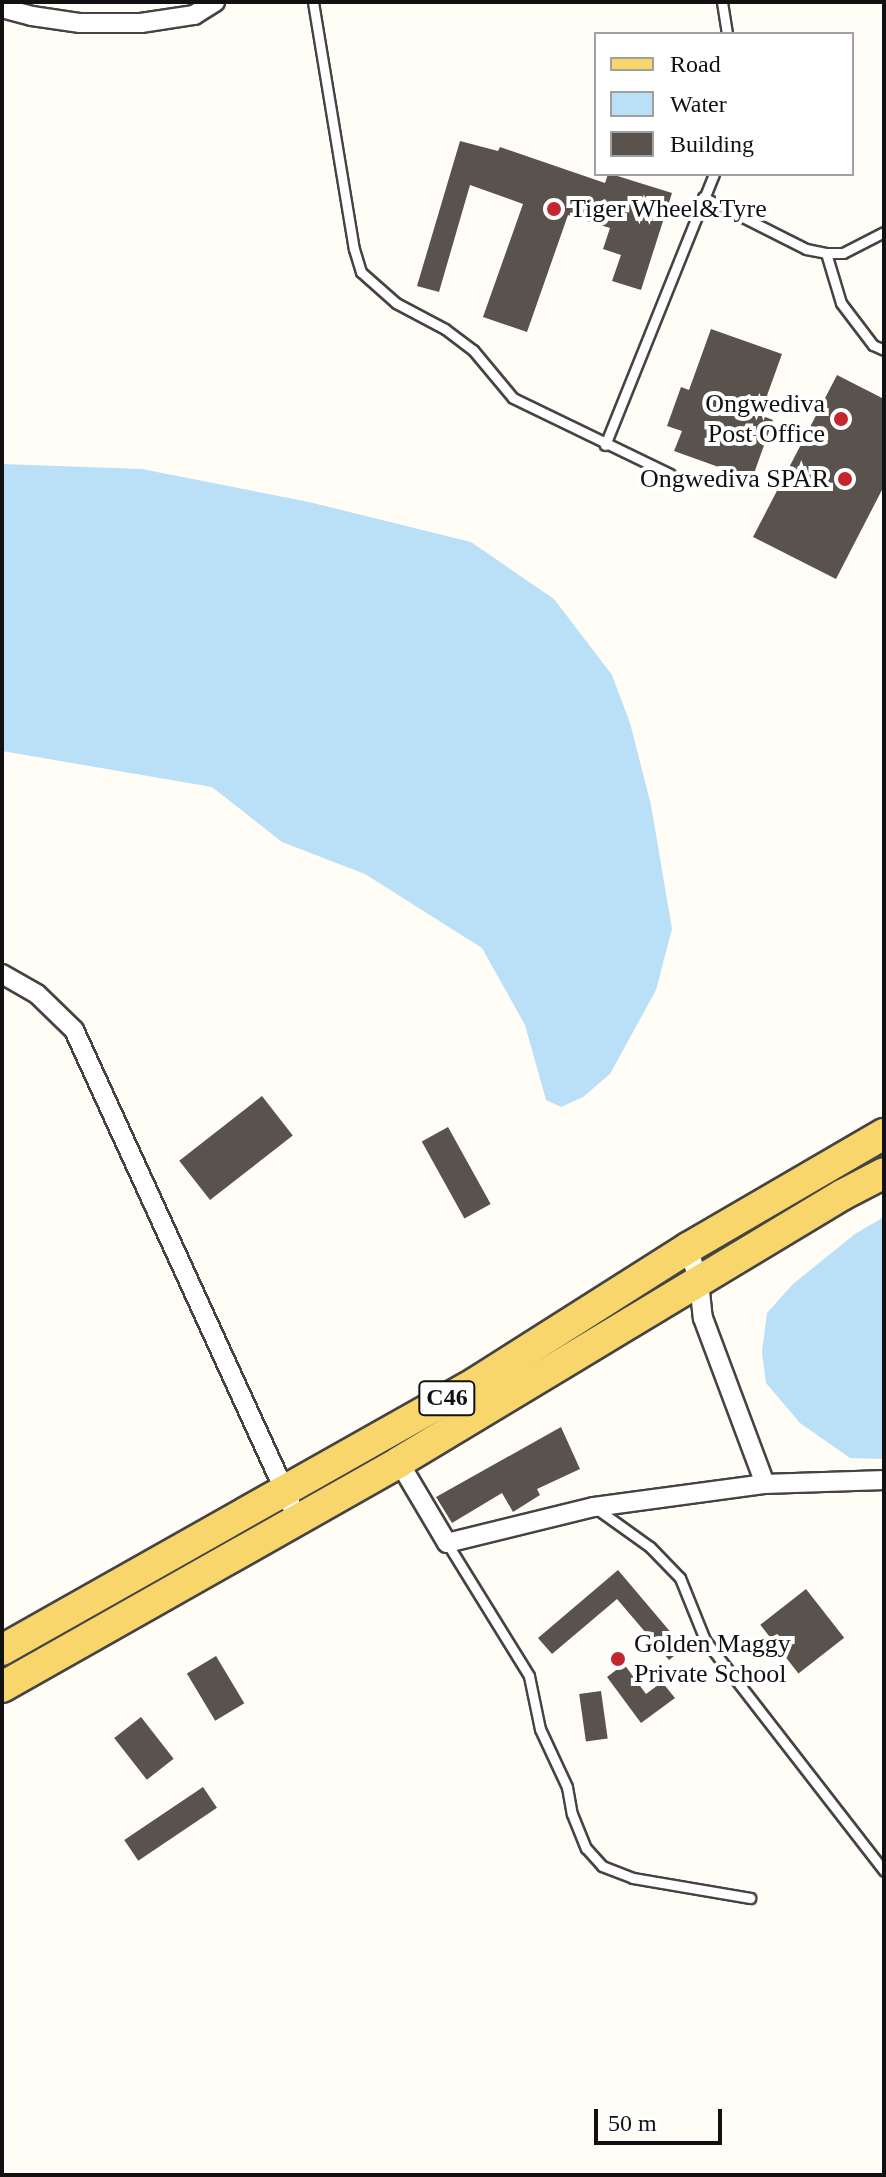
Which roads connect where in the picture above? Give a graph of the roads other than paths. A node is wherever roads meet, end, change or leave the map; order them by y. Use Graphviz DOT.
graph roads {
  1 [pos="215,2"];
  2 [pos="313,2"];
  3 [pos="722,2"];
  4 [pos="2,8"];
  5 [pos="727,32"];
  6 [pos="713,176"];
  7 [pos="703,197"];
  8 [pos="884,232"];
  9 [pos="826,253"];
  10 [pos="884,350"];
  11 [pos="605,445"];
  12 [pos="670,474"];
  13 [pos="2,974"];
  14 [pos="884,1134"];
  15 [pos="884,1173"];
  16 [pos="688,1248"];
  17 [pos="699,1282"];
  18 [pos="399,1462"];
  19 [pos="884,1480"];
  20 [pos="765,1484"];
  21 [pos="286,1490"];
  22 [pos="594,1507"];
  23 [pos="298,1520"];
  24 [pos="447,1543"];
  25 [pos="2,1650"];
  26 [pos="2,1687"];
  27 [pos="884,1871"];
  28 [pos="750,1898"];
  1 -- 4 [label="street"];
  2 -- 11 [label="lane"];
  3 -- 5 [label="lane"];
  6 -- 7 [label="lane"];
  7 -- 9 [label="lane"];
  7 -- 11 [label="lane"];
  8 -- 9 [label="lane"];
  9 -- 10 [label="lane"];
  11 -- 12 [label="lane"];
  13 -- 21 [label="street"];
  14 -- 16 [label="main road, C46"];
  15 -- 17 [label="main road, C46"];
  16 -- 17 [label="street"];
  16 -- 21 [label="main road, C46"];
  17 -- 18 [label="main road, C46"];
  17 -- 20 [label="street"];
  18 -- 23 [label="main road, C46"];
  18 -- 24 [label="street"];
  19 -- 20 [label="street"];
  20 -- 22 [label="street"];
  21 -- 23 [label="street"];
  21 -- 25 [label="main road, C46"];
  22 -- 24 [label="street"];
  22 -- 27 [label="lane"];
  23 -- 26 [label="main road, C46"];
  24 -- 28 [label="lane"];
}
